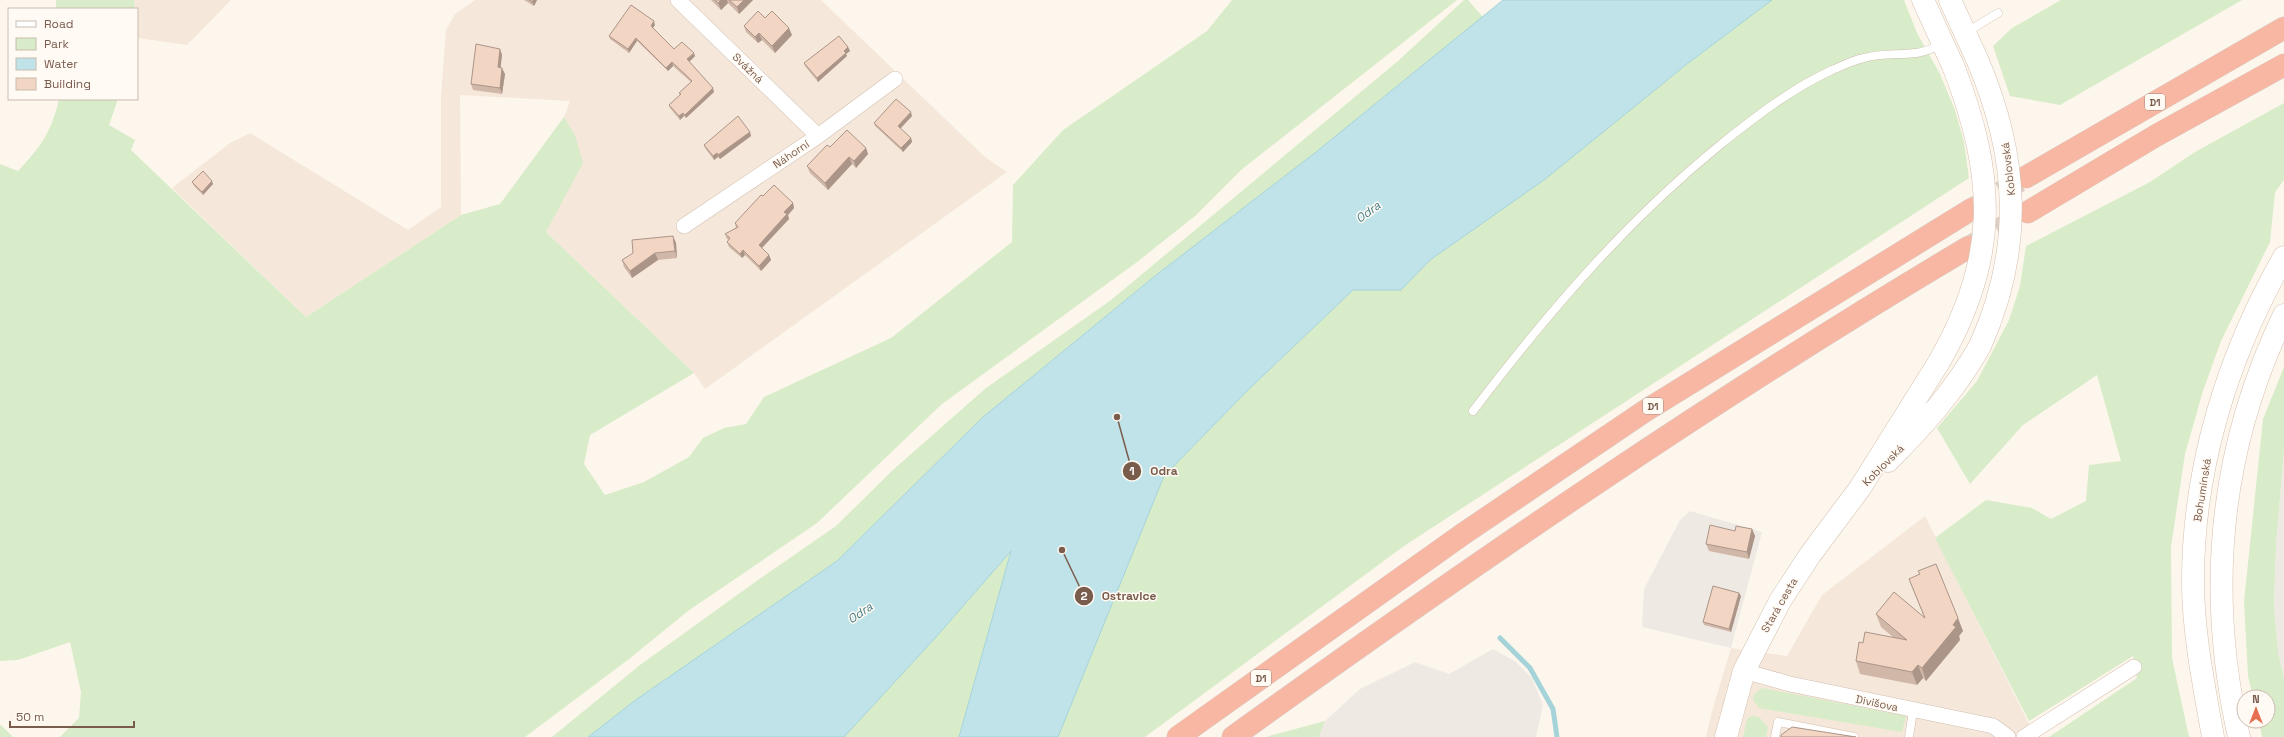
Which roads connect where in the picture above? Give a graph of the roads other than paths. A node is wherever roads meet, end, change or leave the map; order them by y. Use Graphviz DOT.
graph roads {
  1 [pos="678,0"];
  2 [pos="1923,0"];
  3 [pos="1950,0"];
  4 [pos="1998,13"];
  5 [pos="2284,28"];
  6 [pos="1965,33"];
  7 [pos="1944,44"];
  8 [pos="2284,65"];
  9 [pos="895,79"];
  10 [pos="818,136"];
  11 [pos="2026,177"];
  12 [pos="1972,209"];
  13 [pos="2028,212"];
  14 [pos="684,226"];
  15 [pos="1969,247"];
  16 [pos="2284,257"];
  17 [pos="2284,315"];
  18 [pos="1473,411"];
  19 [pos="1860,488"];
  20 [pos="2134,667"];
  21 [pos="1744,671"];
  22 [pos="1913,710"];
  23 [pos="1178,737"];
  24 [pos="1233,737"];
  25 [pos="1726,737"];
  26 [pos="1775,737"];
  27 [pos="1854,737"];
  28 [pos="1909,737"];
  29 [pos="2008,737"];
  30 [pos="2024,737"];
  31 [pos="2213,737"];
  32 [pos="2239,737"];
  1 -- 10 [label="street, Svážná"];
  2 -- 7 [label="street, Koblovská"];
  3 -- 6 [label="street, Koblovská"];
  4 -- 6 [label="lane"];
  5 -- 11 [label="highway, D1"];
  6 -- 19 [label="street, Koblovská, bridge"];
  7 -- 18 [label="lane"];
  7 -- 19 [label="street, Koblovská, bridge"];
  8 -- 13 [label="highway"];
  9 -- 10 [label="street, Náhorní"];
  10 -- 14 [label="street, Náhorní"];
  12 -- 23 [label="highway, D1"];
  15 -- 24 [label="highway"];
  16 -- 31 [label="street, Bohumínská"];
  17 -- 32 [label="street"];
  19 -- 21 [label="street, Stará cesta"];
  20 -- 30 [label="street"];
  21 -- 22 [label="street, Divišova"];
  21 -- 25 [label="street, Stará cesta"];
  22 -- 28 [label="lane"];
  22 -- 29 [label="street, Divišova"];
  26 -- 27 [label="lane"];
}
